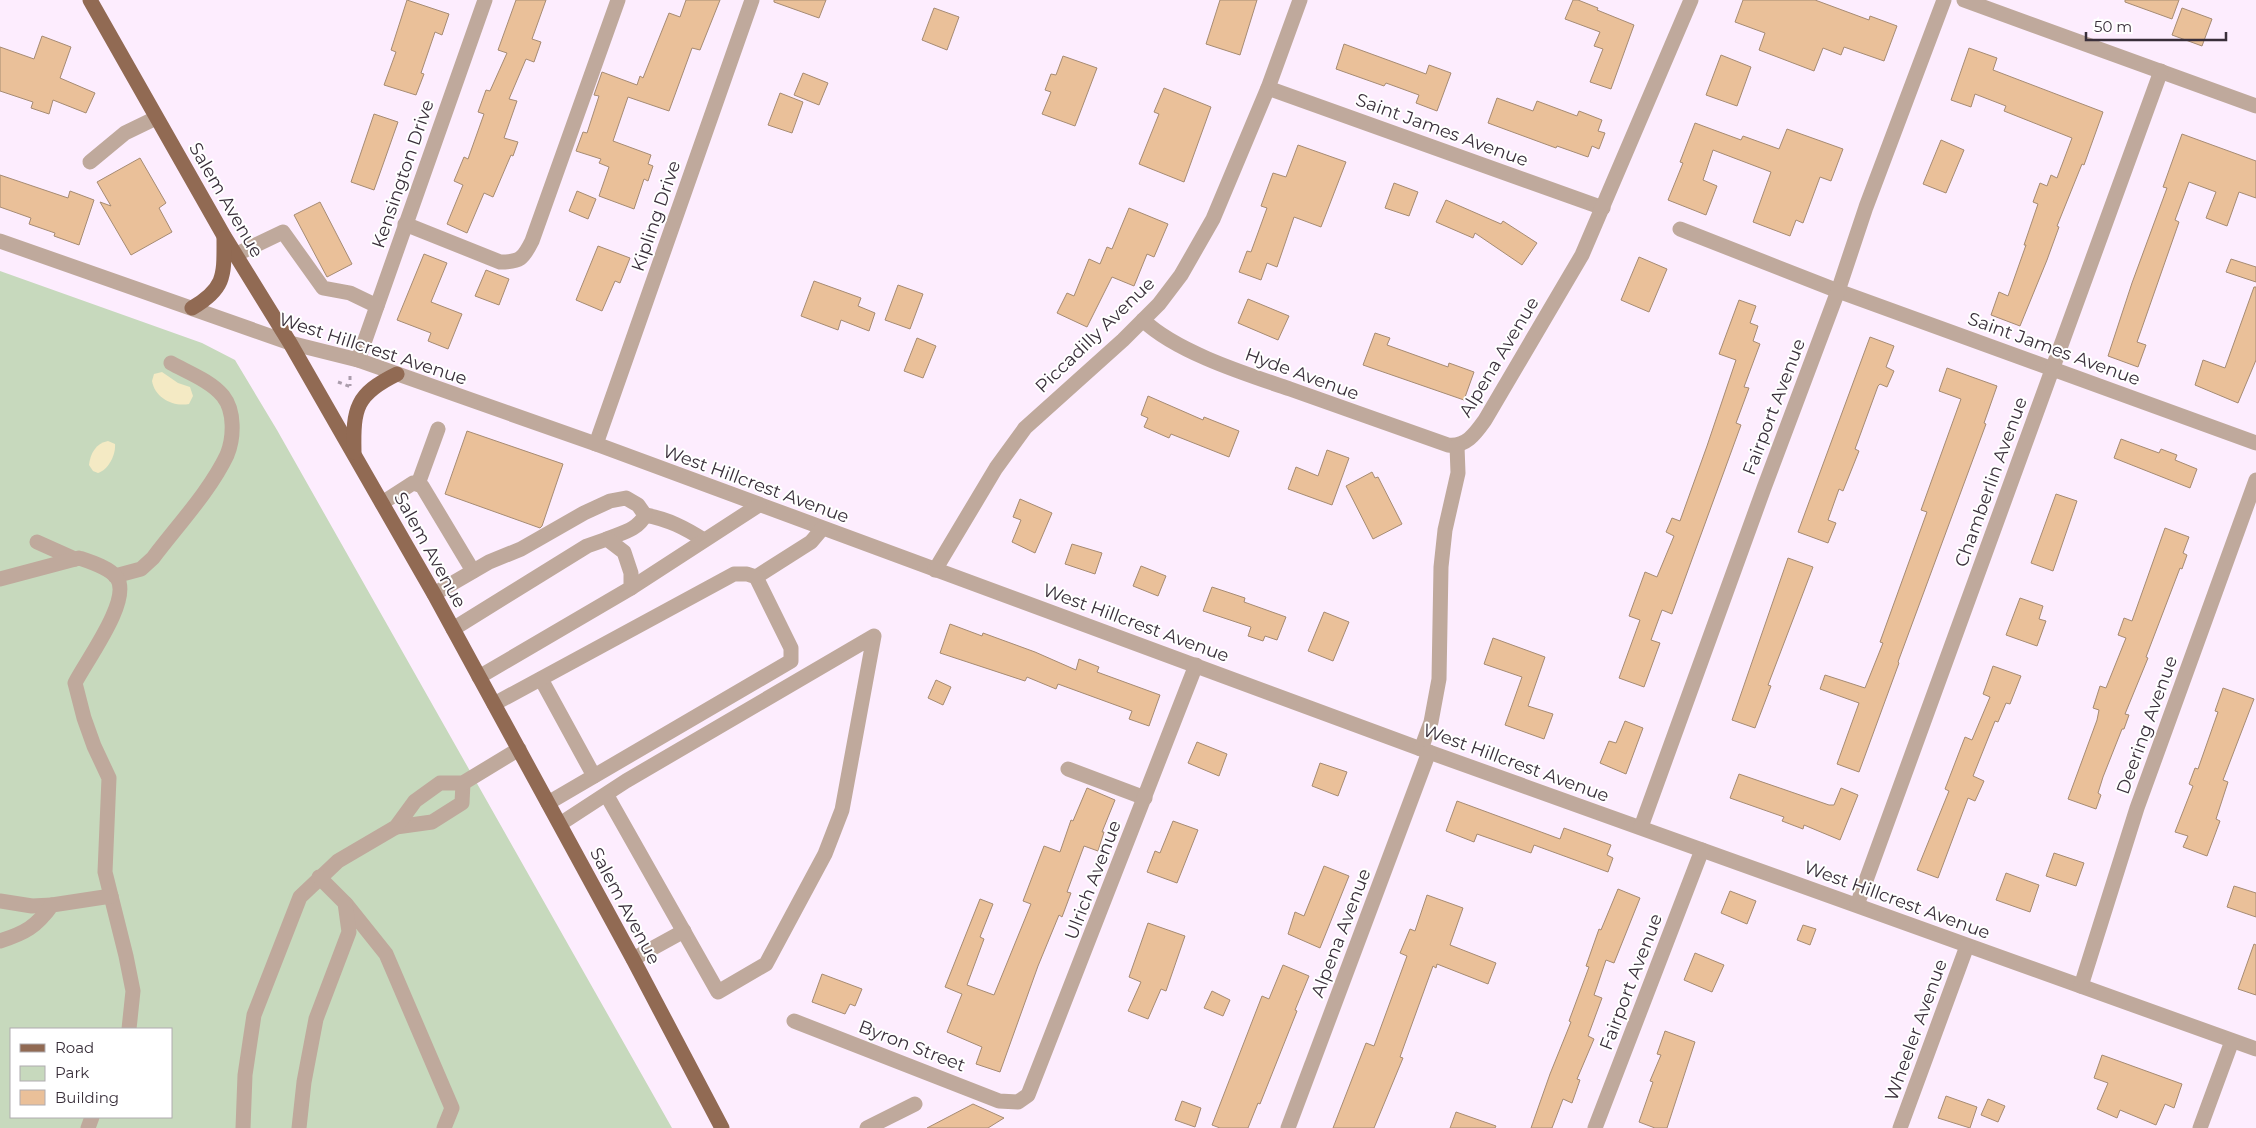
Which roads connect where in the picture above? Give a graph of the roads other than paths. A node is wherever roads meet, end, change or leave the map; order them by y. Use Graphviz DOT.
graph roads {
  1 [pos="90,0"];
  2 [pos="485,0"];
  3 [pos="618,0"];
  4 [pos="752,0"];
  5 [pos="1300,0"];
  6 [pos="1691,0"];
  7 [pos="1944,0"];
  8 [pos="1964,0"];
  9 [pos="2161,71"];
  10 [pos="1268,88"];
  11 [pos="2256,106"];
  12 [pos="156,118"];
  13 [pos="90,162"];
  14 [pos="1603,208"];
  15 [pos="405,224"];
  16 [pos="1680,229"];
  17 [pos="224,236"];
  18 [pos="0,241"];
  19 [pos="235,255"];
  20 [pos="1838,291"];
  21 [pos="377,306"];
  22 [pos="192,308"];
  23 [pos="1143,320"];
  24 [pos="290,343"];
  25 [pos="358,360"];
  26 [pos="171,363"];
  27 [pos="2053,368"];
  28 [pos="397,374"];
  29 [pos="438,429"];
  30 [pos="2256,443"];
  31 [pos="596,444"];
  32 [pos="1457,446"];
  33 [pos="354,454"];
  34 [pos="2256,480"];
  35 [pos="418,484"];
  36 [pos="382,503"];
  37 [pos="759,505"];
  38 [pos="645,515"];
  39 [pos="822,528"];
  40 [pos="607,540"];
  41 [pos="704,540"];
  42 [pos="37,542"];
  43 [pos="75,559"];
  44 [pos="935,570"];
  45 [pos="473,571"];
  46 [pos="115,576"];
  47 [pos="756,577"];
  48 [pos="0,579"];
  49 [pos="630,588"];
  50 [pos="434,594"];
  51 [pos="453,629"];
  52 [pos="1196,665"];
  53 [pos="479,677"];
  54 [pos="541,679"];
  55 [pos="494,704"];
  56 [pos="519,749"];
  57 [pos="1425,750"];
  58 [pos="1068,768"];
  59 [pos="594,776"];
  60 [pos="463,783"];
  61 [pos="606,794"];
  62 [pos="1145,798"];
  63 [pos="548,803"];
  64 [pos="560,824"];
  65 [pos="396,827"];
  66 [pos="1641,827"];
  67 [pos="1702,850"];
  68 [pos="319,878"];
  69 [pos="111,896"];
  70 [pos="0,901"];
  71 [pos="345,903"];
  72 [pos="52,905"];
  73 [pos="1857,905"];
  74 [pos="684,931"];
  75 [pos="0,941"];
  76 [pos="1968,946"];
  77 [pos="633,959"];
  78 [pos="2081,986"];
  79 [pos="794,1021"];
  80 [pos="129,1028"];
  81 [pos="2232,1041"];
  82 [pos="2256,1050"];
  83 [pos="1018,1102"];
  84 [pos="915,1104"];
  85 [pos="243,1128"];
  86 [pos="299,1128"];
  87 [pos="444,1128"];
  88 [pos="722,1128"];
  89 [pos="867,1128"];
  90 [pos="1288,1128"];
  91 [pos="1595,1128"];
  92 [pos="1900,1128"];
  93 [pos="2200,1128"];
  1 -- 12 [label="main road, Salem Avenue"];
  2 -- 15 [label="street, Kensington Drive"];
  3 -- 15 [label="street"];
  4 -- 31 [label="street, Kipling Drive"];
  5 -- 10 [label="street, Piccadilly Avenue"];
  6 -- 14 [label="street, Alpena Avenue"];
  7 -- 20 [label="street, Fairport Avenue"];
  8 -- 9 [label="street"];
  9 -- 11 [label="street"];
  9 -- 27 [label="street, Chamberlin Avenue"];
  10 -- 14 [label="street, Saint James Avenue"];
  10 -- 23 [label="street, Piccadilly Avenue"];
  12 -- 13 [label="street"];
  12 -- 17 [label="main road, Salem Avenue"];
  14 -- 32 [label="street, Alpena Avenue"];
  15 -- 21 [label="street, Kensington Drive"];
  16 -- 20 [label="street, Saint James Avenue"];
  17 -- 19 [label="main road, Salem Avenue"];
  17 -- 22 [label="main road"];
  18 -- 22 [label="street, West Hillcrest Avenue"];
  19 -- 21 [label="street"];
  19 -- 24 [label="main road, Salem Avenue"];
  20 -- 27 [label="street, Saint James Avenue"];
  20 -- 66 [label="street, Fairport Avenue"];
  21 -- 25 [label="street, Kensington Drive"];
  22 -- 24 [label="street, West Hillcrest Avenue"];
  23 -- 32 [label="street, Hyde Avenue"];
  23 -- 44 [label="street, Piccadilly Avenue"];
  24 -- 25 [label="street, West Hillcrest Avenue"];
  24 -- 33 [label="main road, Salem Avenue"];
  25 -- 28 [label="street, West Hillcrest Avenue"];
  26 -- 46 [label="street"];
  27 -- 30 [label="street, Saint James Avenue"];
  27 -- 73 [label="street, Chamberlin Avenue"];
  28 -- 31 [label="street, West Hillcrest Avenue"];
  28 -- 33 [label="main road"];
  29 -- 35 [label="street"];
  31 -- 37 [label="street, West Hillcrest Avenue"];
  32 -- 57 [label="street, Alpena Avenue"];
  33 -- 36 [label="main road, Salem Avenue"];
  34 -- 78 [label="street, Deering Avenue"];
  35 -- 36 [label="street"];
  35 -- 45 [label="street"];
  36 -- 50 [label="main road, Salem Avenue"];
  37 -- 39 [label="street, West Hillcrest Avenue"];
  37 -- 41 [label="street"];
  38 -- 40 [label="street"];
  38 -- 41 [label="street"];
  38 -- 45 [label="street"];
  39 -- 44 [label="street, West Hillcrest Avenue"];
  39 -- 47 [label="street"];
  40 -- 49 [label="street"];
  40 -- 51 [label="street"];
  41 -- 49 [label="street"];
  42 -- 43 [label="street"];
  43 -- 46 [label="street"];
  43 -- 48 [label="street"];
  44 -- 52 [label="street, West Hillcrest Avenue"];
  45 -- 50 [label="street"];
  46 -- 69 [label="street"];
  47 -- 54 [label="street"];
  47 -- 59 [label="street"];
  49 -- 53 [label="street"];
  50 -- 51 [label="main road, Salem Avenue"];
  51 -- 53 [label="main road, Salem Avenue"];
  52 -- 57 [label="street, West Hillcrest Avenue"];
  52 -- 62 [label="street, Ulrich Avenue"];
  53 -- 55 [label="main road, Salem Avenue"];
  54 -- 55 [label="street"];
  54 -- 59 [label="street"];
  55 -- 56 [label="main road, Salem Avenue"];
  56 -- 60 [label="street"];
  56 -- 63 [label="main road, Salem Avenue"];
  57 -- 66 [label="street, West Hillcrest Avenue"];
  57 -- 90 [label="street, Alpena Avenue"];
  58 -- 62 [label="street"];
  59 -- 63 [label="street"];
  60 -- 65 [label="street"];
  60 -- 65 [label="street"];
  61 -- 64 [label="street"];
  61 -- 74 [label="street"];
  61 -- 74 [label="street"];
  62 -- 83 [label="street, Ulrich Avenue"];
  63 -- 64 [label="main road, Salem Avenue"];
  64 -- 77 [label="main road, Salem Avenue"];
  65 -- 68 [label="street"];
  66 -- 67 [label="street, West Hillcrest Avenue"];
  67 -- 73 [label="street, West Hillcrest Avenue"];
  67 -- 91 [label="street, Fairport Avenue"];
  68 -- 71 [label="street"];
  68 -- 85 [label="street"];
  69 -- 72 [label="street"];
  69 -- 80 [label="street"];
  70 -- 72 [label="street"];
  71 -- 86 [label="street"];
  71 -- 87 [label="street"];
  72 -- 75 [label="street"];
  73 -- 76 [label="street, West Hillcrest Avenue"];
  74 -- 77 [label="street"];
  76 -- 78 [label="street, West Hillcrest Avenue"];
  76 -- 92 [label="street, Wheeler Avenue"];
  77 -- 88 [label="main road, Salem Avenue"];
  78 -- 81 [label="street, West Hillcrest Avenue"];
  79 -- 83 [label="street, Byron Street"];
  81 -- 82 [label="street, West Hillcrest Avenue"];
  81 -- 93 [label="street"];
  84 -- 89 [label="street"];
}
